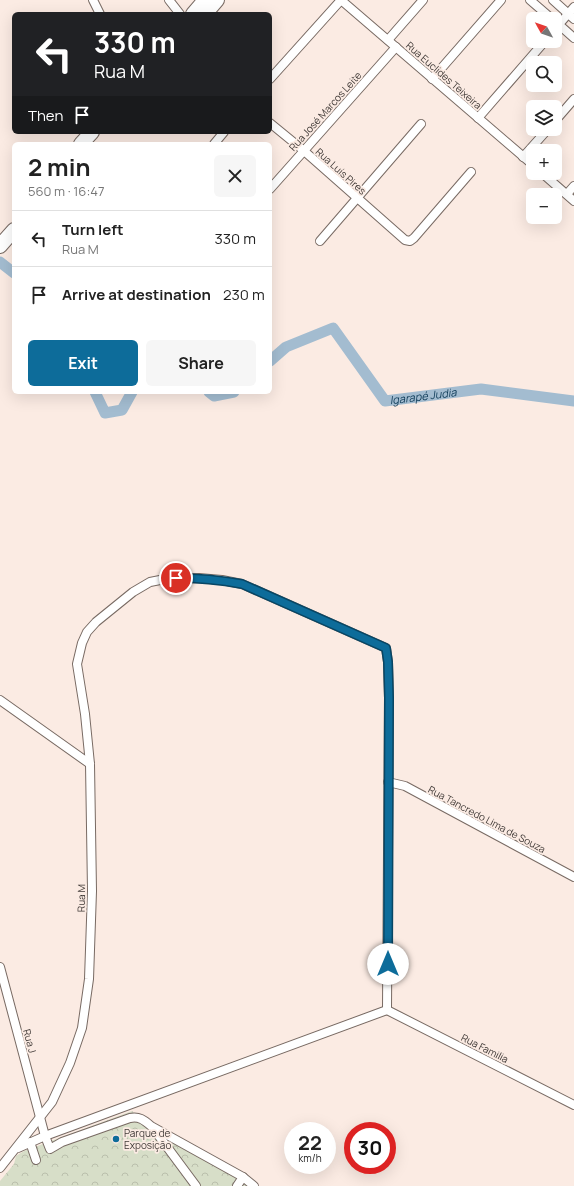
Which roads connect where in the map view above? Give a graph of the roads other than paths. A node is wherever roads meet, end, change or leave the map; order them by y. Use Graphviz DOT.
graph roads {
  1 [pos="93,0"];
  2 [pos="169,0"];
  3 [pos="205,0"];
  4 [pos="217,0"];
  5 [pos="341,0"];
  6 [pos="422,0"];
  7 [pos="501,0"];
  8 [pos="530,0"];
  9 [pos="553,0"];
  10 [pos="99,12"];
  11 [pos="178,12"];
  12 [pos="195,12"];
  13 [pos="207,12"];
  14 [pos="544,12"];
  15 [pos="572,13"];
  16 [pos="562,20"];
  17 [pos="562,29"];
  18 [pos="574,38"];
  19 [pos="388,40"];
  20 [pos="396,47"];
  21 [pos="539,48"];
  22 [pos="272,77"];
  23 [pos="432,79"];
  24 [pos="574,99"];
  25 [pos="562,113"];
  26 [pos="478,118"];
  27 [pos="421,124"];
  28 [pos="272,125"];
  29 [pos="90,134"];
  30 [pos="100,134"];
  31 [pos="222,134"];
  32 [pos="542,136"];
  33 [pos="83,142"];
  34 [pos="93,142"];
  35 [pos="216,142"];
  36 [pos="303,150"];
  37 [pos="523,157"];
  38 [pos="526,159"];
  39 [pos="472,172"];
  40 [pos="550,180"];
  41 [pos="574,186"];
  42 [pos="272,187"];
  43 [pos="567,194"];
  44 [pos="356,197"];
  45 [pos="574,201"];
  46 [pos="12,226"];
  47 [pos="12,227"];
  48 [pos="0,236"];
  49 [pos="320,240"];
  50 [pos="0,246"];
  51 [pos="0,700"];
  52 [pos="90,764"];
  53 [pos="388,782"];
  54 [pos="574,877"];
  55 [pos="0,968"];
  56 [pos="387,1010"];
  57 [pos="574,1105"];
  58 [pos="40,1120"];
  59 [pos="151,1126"];
  60 [pos="45,1136"];
  61 [pos="30,1142"];
  62 [pos="16,1149"];
  63 [pos="36,1160"];
  64 [pos="0,1168"];
  65 [pos="243,1177"];
  66 [pos="196,1186"];
  67 [pos="237,1186"];
  68 [pos="254,1186"];
  1 -- 10 [label="street"];
  2 -- 11 [label="street"];
  3 -- 12 [label="highway"];
  4 -- 13 [label="highway"];
  5 -- 19 [label="street, Rua Euclides Teixeira"];
  5 -- 22 [label="street"];
  6 -- 19 [label="street"];
  7 -- 23 [label="street"];
  8 -- 14 [label="street"];
  9 -- 15 [label="street"];
  15 -- 16 [label="street"];
  17 -- 18 [label="street"];
  19 -- 20 [label="street, Rua Euclides Teixeira"];
  20 -- 23 [label="street, Rua Euclides Teixeira"];
  20 -- 36 [label="street, Rua José Marcos Leite"];
  21 -- 26 [label="street"];
  23 -- 26 [label="street, Rua Euclides Teixeira"];
  24 -- 25 [label="street"];
  26 -- 37 [label="street, Rua Euclides Teixeira"];
  27 -- 44 [label="street"];
  28 -- 36 [label="street, Rua Luís Pires"];
  29 -- 33 [label="highway"];
  30 -- 34 [label="highway"];
  31 -- 35 [label="street"];
  32 -- 37 [label="street"];
  36 -- 42 [label="street, Rua José Marcos Leite"];
  36 -- 44 [label="street, Rua Luís Pires"];
  37 -- 38 [label="street, Rua Euclides Teixeira"];
  39 -- 44 [label="street, Rua Luís Pires"];
  40 -- 43 [label="street"];
  41 -- 43 [label="street"];
  43 -- 45 [label="street"];
  44 -- 49 [label="street"];
  46 -- 48 [label="highway"];
  47 -- 50 [label="highway"];
  51 -- 52 [label="street"];
  52 -- 53 [label="street, Rua M"];
  52 -- 58 [label="street, Rua M"];
  53 -- 54 [label="street, Rua Tancredo Lima de Souza"];
  53 -- 56 [label="street"];
  55 -- 58 [label="street, Rua J"];
  56 -- 57 [label="street, Rua Familia"];
  56 -- 60 [label="street"];
  58 -- 60 [label="street"];
  58 -- 62 [label="street, Rua M"];
  59 -- 60 [label="street"];
  59 -- 65 [label="street"];
  59 -- 66 [label="street"];
  60 -- 61 [label="street"];
  61 -- 62 [label="street"];
  61 -- 63 [label="street"];
  62 -- 64 [label="street, Rua M"];
  65 -- 67 [label="street"];
  65 -- 68 [label="street"];
}
